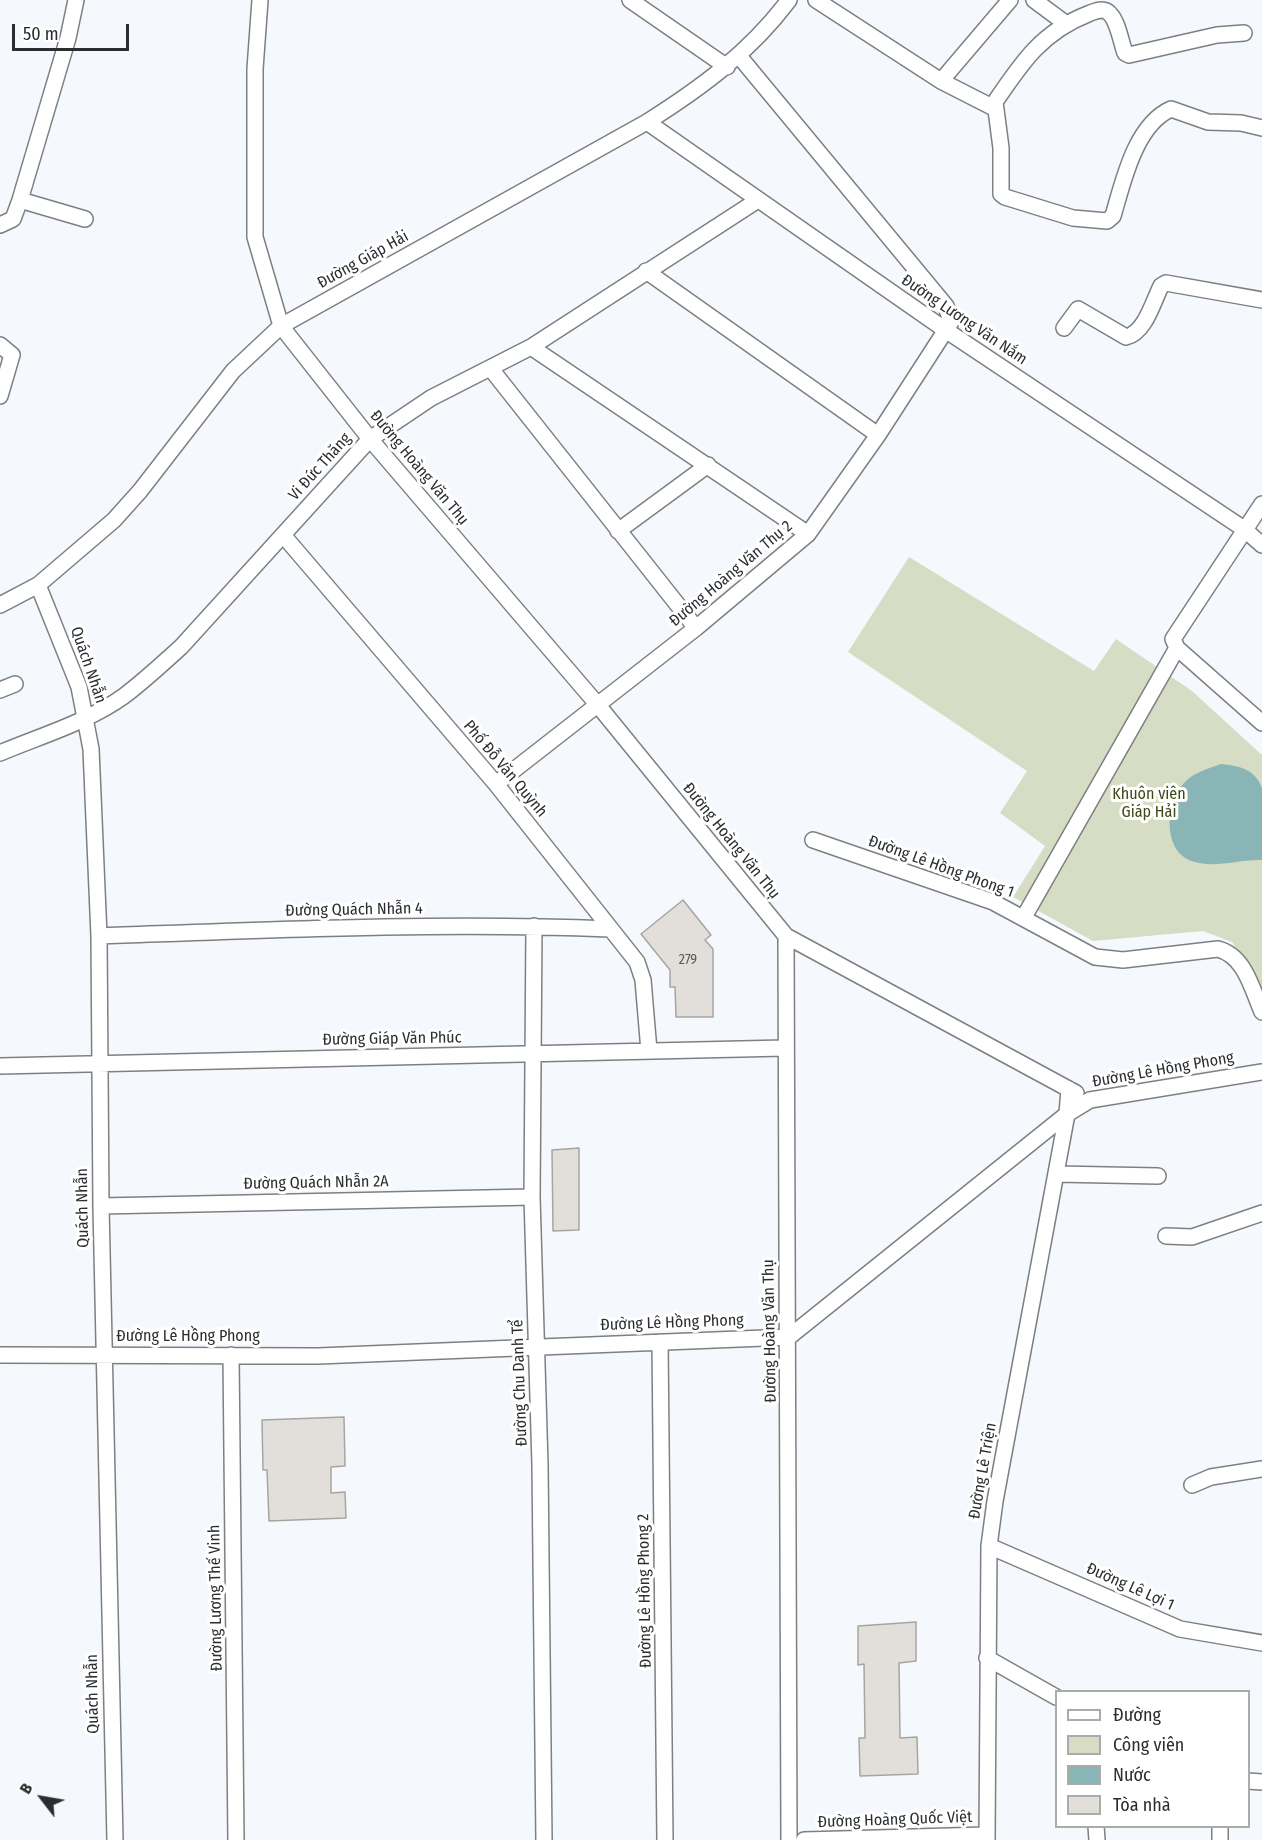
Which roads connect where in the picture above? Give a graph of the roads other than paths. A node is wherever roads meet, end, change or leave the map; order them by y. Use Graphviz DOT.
graph roads {
  1 [pos="76,0"];
  2 [pos="260,0"];
  3 [pos="630,0"];
  4 [pos="789,0"];
  5 [pos="816,0"];
  6 [pos="1010,0"];
  7 [pos="1034,0"];
  8 [pos="1065,23"];
  9 [pos="1244,33"];
  10 [pos="739,56"];
  11 [pos="727,67"];
  12 [pos="941,81"];
  13 [pos="994,108"];
  14 [pos="646,122"];
  15 [pos="1262,128"];
  16 [pos="20,200"];
  17 [pos="758,200"];
  18 [pos="85,219"];
  19 [pos="0,225"];
  20 [pos="646,271"];
  21 [pos="1262,300"];
  22 [pos="281,326"];
  23 [pos="1064,328"];
  24 [pos="947,332"];
  25 [pos="0,345"];
  26 [pos="531,347"];
  27 [pos="492,369"];
  28 [pos="0,396"];
  29 [pos="878,435"];
  30 [pos="370,439"];
  31 [pos="708,465"];
  32 [pos="1262,504"];
  33 [pos="1244,529"];
  34 [pos="618,531"];
  35 [pos="808,534"];
  36 [pos="283,535"];
  37 [pos="1262,545"];
  38 [pos="38,585"];
  39 [pos="0,605"];
  40 [pos="696,628"];
  41 [pos="1177,648"];
  42 [pos="15,684"];
  43 [pos="0,690"];
  44 [pos="597,704"];
  45 [pos="86,717"];
  46 [pos="1262,723"];
  47 [pos="0,753"];
  48 [pos="496,784"];
  49 [pos="813,840"];
  50 [pos="1024,917"];
  51 [pos="534,926"];
  52 [pos="610,929"];
  53 [pos="99,936"];
  54 [pos="786,936"];
  55 [pos="1262,1012"];
  56 [pos="784,1048"];
  57 [pos="649,1051"];
  58 [pos="534,1054"];
  59 [pos="99,1064"];
  60 [pos="0,1066"];
  61 [pos="1262,1072"];
  62 [pos="1069,1089"];
  63 [pos="1090,1100"];
  64 [pos="1067,1114"];
  65 [pos="1056,1174"];
  66 [pos="1158,1176"];
  67 [pos="532,1197"];
  68 [pos="101,1206"];
  69 [pos="1262,1213"];
  70 [pos="1166,1236"];
  71 [pos="789,1337"];
  72 [pos="660,1342"];
  73 [pos="537,1347"];
  74 [pos="0,1354"];
  75 [pos="104,1354"];
  76 [pos="231,1355"];
  77 [pos="1262,1469"];
  78 [pos="1192,1485"];
  79 [pos="989,1545"];
  80 [pos="1262,1643"];
  81 [pos="987,1658"];
  82 [pos="1055,1696"];
  83 [pos="987,1838"];
  84 [pos="115,1840"];
  85 [pos="236,1840"];
  86 [pos="544,1840"];
  87 [pos="665,1840"];
  88 [pos="789,1840"];
  89 [pos="804,1840"];
  1 -- 16 [label="street"];
  2 -- 22 [label="street, Đường Hoàng Văn Thụ"];
  3 -- 11 [label="street"];
  4 -- 10 [label="street, Đường Giáp Hải"];
  5 -- 12 [label="street"];
  6 -- 12 [label="street"];
  7 -- 8 [label="street"];
  8 -- 9 [label="street"];
  8 -- 13 [label="street"];
  10 -- 11 [label="street, Đường Giáp Hải"];
  10 -- 24 [label="street"];
  11 -- 14 [label="street, Đường Giáp Hải"];
  12 -- 13 [label="street"];
  13 -- 15 [label="street"];
  14 -- 17 [label="street, Đường Lương Văn Nắm"];
  14 -- 22 [label="street, Đường Giáp Hải"];
  16 -- 18 [label="street"];
  16 -- 19 [label="street"];
  17 -- 20 [label="street, Vi Đức Thăng"];
  17 -- 24 [label="street, Đường Lương Văn Nắm"];
  20 -- 26 [label="street, Vi Đức Thăng"];
  20 -- 29 [label="street"];
  21 -- 23 [label="street"];
  22 -- 30 [label="street, Đường Hoàng Văn Thụ"];
  22 -- 38 [label="street, Đường Giáp Hải"];
  24 -- 29 [label="street, Đường Hoàng Văn Thụ 2"];
  24 -- 33 [label="street, Đường Lương Văn Nắm"];
  25 -- 28 [label="street"];
  26 -- 27 [label="street, Vi Đức Thăng"];
  26 -- 31 [label="street"];
  27 -- 30 [label="street, Vi Đức Thăng"];
  27 -- 34 [label="street"];
  29 -- 35 [label="street, Đường Hoàng Văn Thụ 2"];
  30 -- 36 [label="street, Vi Đức Thăng"];
  30 -- 44 [label="street, Đường Hoàng Văn Thụ"];
  31 -- 34 [label="street"];
  31 -- 35 [label="street"];
  32 -- 33 [label="street"];
  33 -- 37 [label="street, Đường Lương Văn Nắm"];
  33 -- 41 [label="street"];
  34 -- 40 [label="street"];
  35 -- 40 [label="street, Đường Hoàng Văn Thụ 2"];
  36 -- 45 [label="street, Vi Đức Thăng"];
  36 -- 48 [label="street, Phố Đỗ Văn Quỳnh"];
  38 -- 39 [label="street, Đường Giáp Hải"];
  38 -- 45 [label="street, Quách Nhẫn"];
  40 -- 44 [label="street, Đường Hoàng Văn Thụ 2"];
  41 -- 46 [label="street"];
  41 -- 50 [label="street"];
  42 -- 43 [label="street"];
  44 -- 48 [label="street, Đường Hoàng Văn Thụ 2"];
  44 -- 54 [label="street, Đường Hoàng Văn Thụ"];
  45 -- 47 [label="street, Vi Đức Thăng"];
  45 -- 53 [label="street, Quách Nhẫn"];
  48 -- 52 [label="street, Phố Đỗ Văn Quỳnh"];
  49 -- 50 [label="street, Đường Lê Hồng Phong 1"];
  50 -- 55 [label="street, Đường Lê Hồng Phong 1"];
  51 -- 52 [label="street, Đường Quách Nhẫn 4"];
  51 -- 53 [label="street, Đường Quách Nhẫn 4"];
  51 -- 58 [label="street, Đường Chu Danh Tể"];
  52 -- 57 [label="street, Phố Đỗ Văn Quỳnh"];
  53 -- 59 [label="street, Quách Nhẫn"];
  54 -- 56 [label="street, Đường Hoàng Văn Thụ"];
  54 -- 62 [label="street"];
  56 -- 57 [label="street, Đường Giáp Văn Phúc"];
  56 -- 71 [label="street, Đường Hoàng Văn Thụ"];
  57 -- 58 [label="street, Đường Giáp Văn Phúc"];
  58 -- 59 [label="street, Đường Giáp Văn Phúc"];
  58 -- 67 [label="street, Đường Chu Danh Tể"];
  59 -- 60 [label="street, Đường Giáp Văn Phúc"];
  59 -- 68 [label="street, Quách Nhẫn"];
  61 -- 63 [label="street, Đường Lê Hồng Phong"];
  62 -- 63 [label="street"];
  62 -- 64 [label="street, Đường Lê Triện"];
  63 -- 64 [label="street, Đường Lê Hồng Phong"];
  64 -- 65 [label="street, Đường Lê Triện"];
  64 -- 71 [label="street, Đường Lê Hồng Phong"];
  65 -- 66 [label="street"];
  65 -- 79 [label="street, Đường Lê Triện"];
  67 -- 68 [label="street, Đường Quách Nhẫn 2A"];
  67 -- 73 [label="street, Đường Chu Danh Tể"];
  68 -- 75 [label="street, Quách Nhẫn"];
  69 -- 70 [label="street"];
  71 -- 72 [label="street, Đường Lê Hồng Phong"];
  71 -- 88 [label="street, Đường Hoàng Văn Thụ"];
  72 -- 73 [label="street, Đường Lê Hồng Phong"];
  72 -- 87 [label="street, Đường Lê Hồng Phong 2"];
  73 -- 76 [label="street, Đường Lê Hồng Phong"];
  73 -- 86 [label="street, Đường Chu Danh Tể"];
  74 -- 75 [label="street, Đường Lê Hồng Phong"];
  75 -- 76 [label="street, Đường Lê Hồng Phong"];
  75 -- 84 [label="street, Quách Nhẫn"];
  76 -- 85 [label="street, Đường Lương Thế Vinh"];
  77 -- 78 [label="street"];
  79 -- 80 [label="street, Đường Lê Lợi 1"];
  79 -- 81 [label="street, Đường Lê Triện"];
  81 -- 82 [label="street"];
  81 -- 83 [label="street, Đường Lê Triện"];
  83 -- 89 [label="street, Đường Hoàng Quốc Việt"];
}
